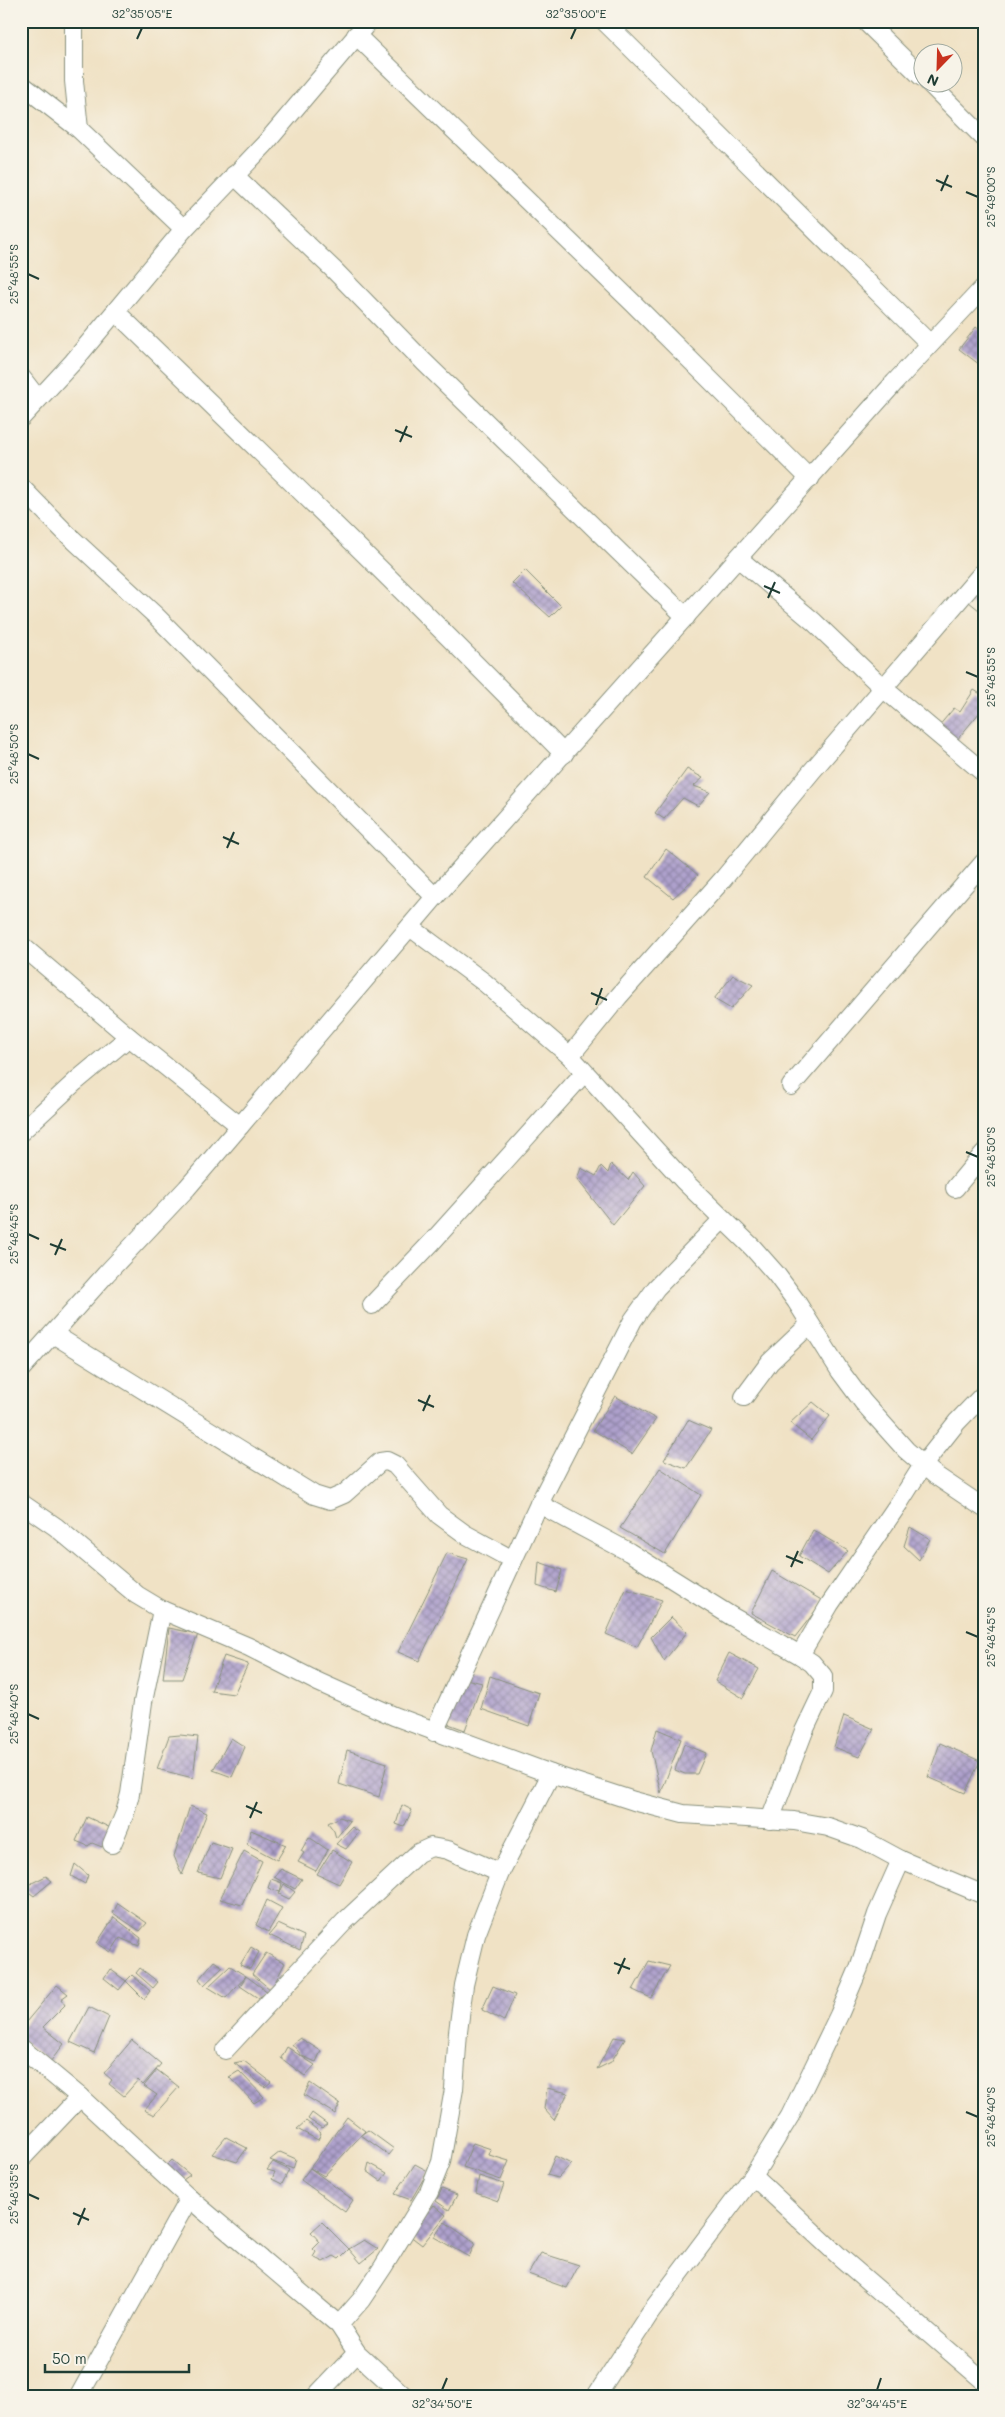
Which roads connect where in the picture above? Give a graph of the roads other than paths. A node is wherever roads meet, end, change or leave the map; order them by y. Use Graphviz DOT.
graph roads {
  1 [pos="74,21"];
  2 [pos="369,21"];
  3 [pos="604,21"];
  4 [pos="865,21"];
  5 [pos="356,36"];
  6 [pos="912,68"];
  7 [pos="21,84"];
  8 [pos="938,92"];
  9 [pos="79,129"];
  10 [pos="984,138"];
  11 [pos="234,175"];
  12 [pos="184,229"];
  13 [pos="984,287"];
  14 [pos="116,312"];
  15 [pos="930,344"];
  16 [pos="21,377"];
  17 [pos="38,399"];
  18 [pos="21,418"];
  19 [pos="810,480"];
  20 [pos="21,487"];
  21 [pos="738,558"];
  22 [pos="984,571"];
  23 [pos="686,617"];
  24 [pos="883,688"];
  25 [pos="564,754"];
  26 [pos="984,773"];
  27 [pos="984,862"];
  28 [pos="435,897"];
  29 [pos="410,927"];
  30 [pos="21,945"];
  31 [pos="129,1037"];
  32 [pos="570,1056"];
  33 [pos="584,1073"];
  34 [pos="790,1086"];
  35 [pos="240,1126"];
  36 [pos="21,1132"];
  37 [pos="984,1153"];
  38 [pos="955,1188"];
  39 [pos="722,1220"];
  40 [pos="372,1305"];
  41 [pos="810,1324"];
  42 [pos="53,1334"];
  43 [pos="21,1369"];
  44 [pos="984,1394"];
  45 [pos="744,1397"];
  46 [pos="923,1465"];
  47 [pos="21,1503"];
  48 [pos="539,1504"];
  49 [pos="984,1508"];
  50 [pos="514,1560"];
  51 [pos="162,1610"];
  52 [pos="800,1655"];
  53 [pos="434,1732"];
  54 [pos="551,1774"];
  55 [pos="770,1820"];
  56 [pos="112,1844"];
  57 [pos="901,1860"];
  58 [pos="500,1873"];
  59 [pos="984,1895"];
  60 [pos="21,2048"];
  61 [pos="225,2050"];
  62 [pos="80,2097"];
  63 [pos="21,2159"];
  64 [pos="753,2176"];
  65 [pos="189,2198"];
  66 [pos="339,2324"];
  67 [pos="357,2353"];
  68 [pos="984,2382"];
  69 [pos="79,2396"];
  70 [pos="316,2396"];
  71 [pos="404,2396"];
  72 [pos="596,2396"];
  1 -- 9 [label="street"];
  2 -- 5 [label="street"];
  3 -- 15 [label="street"];
  4 -- 6 [label="street"];
  5 -- 11 [label="street"];
  5 -- 19 [label="street"];
  7 -- 9 [label="street"];
  8 -- 10 [label="street"];
  9 -- 12 [label="street"];
  11 -- 12 [label="street"];
  11 -- 23 [label="street"];
  12 -- 14 [label="street"];
  13 -- 15 [label="street"];
  14 -- 17 [label="street"];
  14 -- 25 [label="street"];
  15 -- 19 [label="street"];
  16 -- 17 [label="street"];
  17 -- 18 [label="street"];
  19 -- 21 [label="street"];
  20 -- 28 [label="street"];
  21 -- 23 [label="street"];
  21 -- 24 [label="street"];
  22 -- 24 [label="street"];
  23 -- 25 [label="street"];
  24 -- 26 [label="street"];
  24 -- 32 [label="street"];
  25 -- 28 [label="street"];
  27 -- 34 [label="street"];
  28 -- 29 [label="street"];
  29 -- 32 [label="street"];
  29 -- 35 [label="street"];
  30 -- 31 [label="street"];
  31 -- 35 [label="street"];
  31 -- 36 [label="street"];
  32 -- 33 [label="street"];
  33 -- 39 [label="street"];
  33 -- 40 [label="street"];
  35 -- 42 [label="street"];
  37 -- 38 [label="street"];
  39 -- 41 [label="street"];
  39 -- 48 [label="street"];
  41 -- 45 [label="street"];
  41 -- 46 [label="street"];
  42 -- 43 [label="street"];
  42 -- 50 [label="street"];
  44 -- 46 [label="street"];
  46 -- 49 [label="street"];
  46 -- 52 [label="street"];
  47 -- 51 [label="street"];
  48 -- 50 [label="street"];
  48 -- 52 [label="street"];
  50 -- 53 [label="street"];
  51 -- 53 [label="street"];
  51 -- 56 [label="street"];
  52 -- 55 [label="street"];
  53 -- 54 [label="street"];
  54 -- 55 [label="street"];
  54 -- 58 [label="street"];
  55 -- 57 [label="street"];
  57 -- 59 [label="street"];
  57 -- 64 [label="street"];
  58 -- 61 [label="street"];
  58 -- 66 [label="street"];
  60 -- 62 [label="street"];
  62 -- 63 [label="street"];
  62 -- 65 [label="street"];
  64 -- 68 [label="street"];
  64 -- 72 [label="street"];
  65 -- 66 [label="street"];
  65 -- 69 [label="street"];
  66 -- 67 [label="street"];
  67 -- 70 [label="street"];
  67 -- 71 [label="street"];
}
